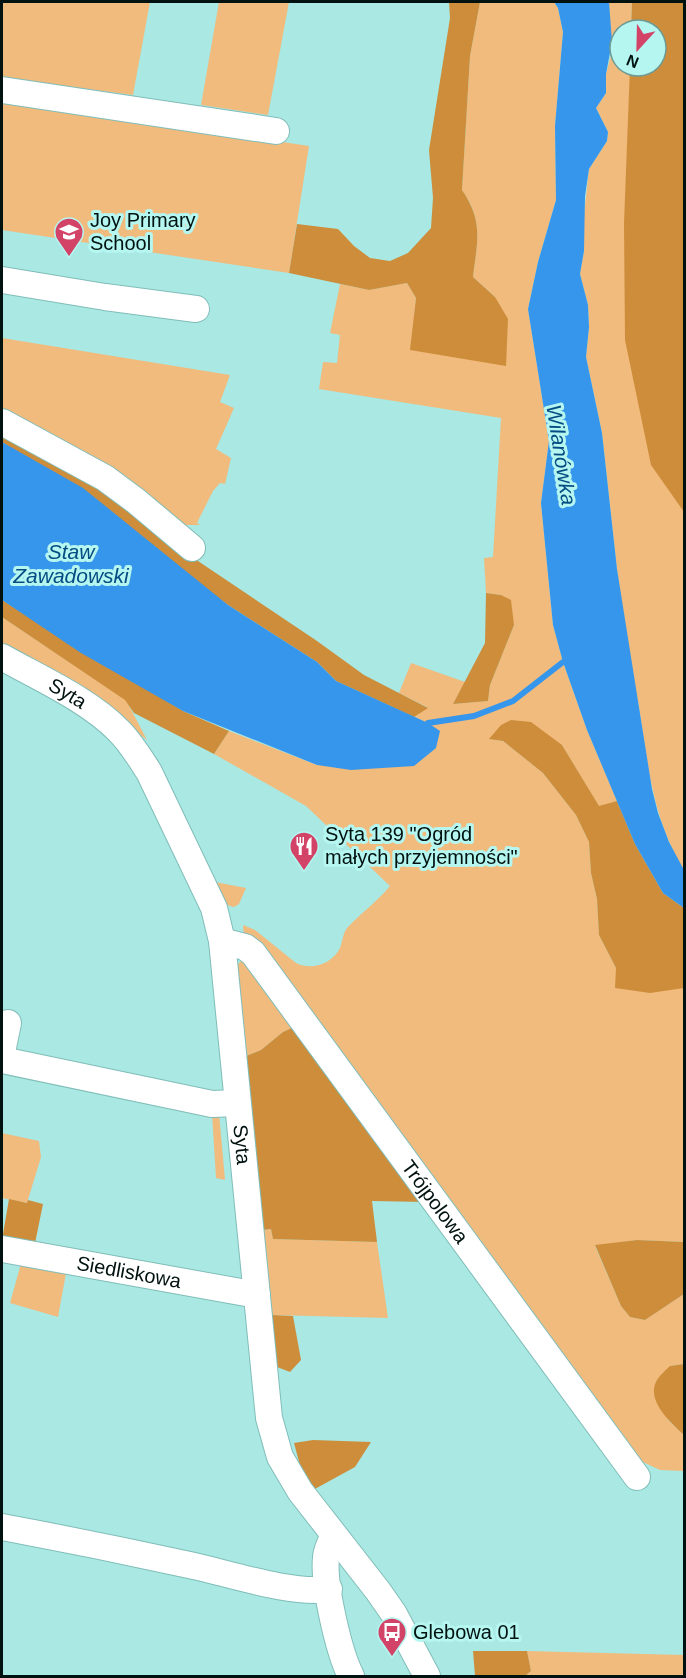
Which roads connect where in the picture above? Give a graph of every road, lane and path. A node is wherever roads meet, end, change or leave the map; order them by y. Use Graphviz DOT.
graph roads {
  1 [pos="2,90"];
  2 [pos="276,131"];
  3 [pos="2,280"];
  4 [pos="196,309"];
  5 [pos="2,422"];
  6 [pos="192,548"];
  7 [pos="2,657"];
  8 [pos="222,941"];
  9 [pos="8,1023"];
  10 [pos="2,1052"];
  11 [pos="2,1060"];
  12 [pos="237,1102"];
  13 [pos="2,1249"];
  14 [pos="257,1295"];
  15 [pos="637,1477"];
  16 [pos="2,1527"];
  17 [pos="333,1536"];
  18 [pos="328,1589"];
  19 [pos="351,1677"];
  20 [pos="427,1677"];
  1 -- 2 [label="street"];
  3 -- 4 [label="street"];
  5 -- 6 [label="street"];
  7 -- 8 [label="street, Syta"];
  8 -- 12 [label="street, Syta"];
  8 -- 15 [label="street, Trójpolowa"];
  9 -- 10 [label="street"];
  11 -- 12 [label="street"];
  12 -- 14 [label="street, Syta"];
  13 -- 14 [label="street, Siedliskowa"];
  14 -- 17 [label="street, Syta"];
  16 -- 18 [label="street"];
  17 -- 18 [label="street"];
  17 -- 20 [label="street, Syta"];
  18 -- 19 [label="street"];
}
